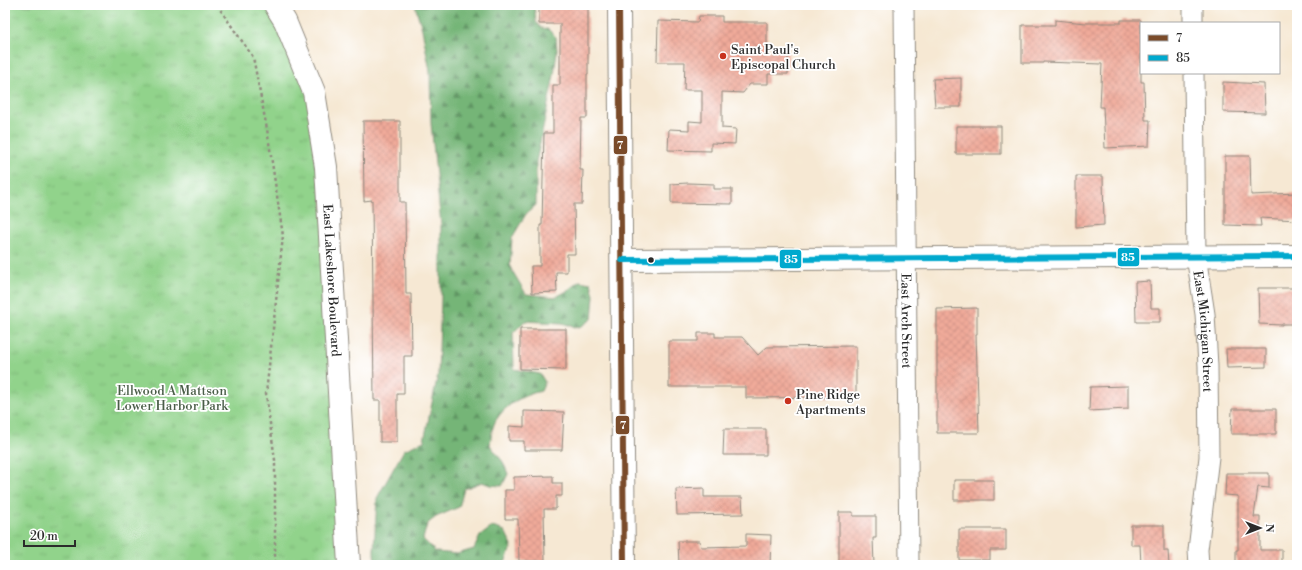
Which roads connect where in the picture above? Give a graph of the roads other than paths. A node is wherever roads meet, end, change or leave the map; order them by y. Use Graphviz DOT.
graph roads {
  1 [pos="275,5"];
  2 [pos="619,5"];
  3 [pos="904,5"];
  4 [pos="1193,5"];
  5 [pos="1193,22"];
  6 [pos="1194,74"];
  7 [pos="1196,256"];
  8 [pos="1297,256"];
  9 [pos="906,258"];
  10 [pos="622,260"];
  11 [pos="349,565"];
  12 [pos="624,565"];
  13 [pos="909,565"];
  14 [pos="1199,565"];
  1 -- 11 [label="street, East Lakeshore Boulevard"];
  2 -- 10 [label="street"];
  3 -- 9 [label="street, East Arch Street"];
  4 -- 5 [label="street"];
  6 -- 7 [label="street, East Michigan Street"];
  7 -- 8 [label="street"];
  7 -- 9 [label="street"];
  7 -- 14 [label="street, East Michigan Street"];
  9 -- 10 [label="street"];
  9 -- 13 [label="street, East Arch Street"];
  10 -- 12 [label="street"];
}
